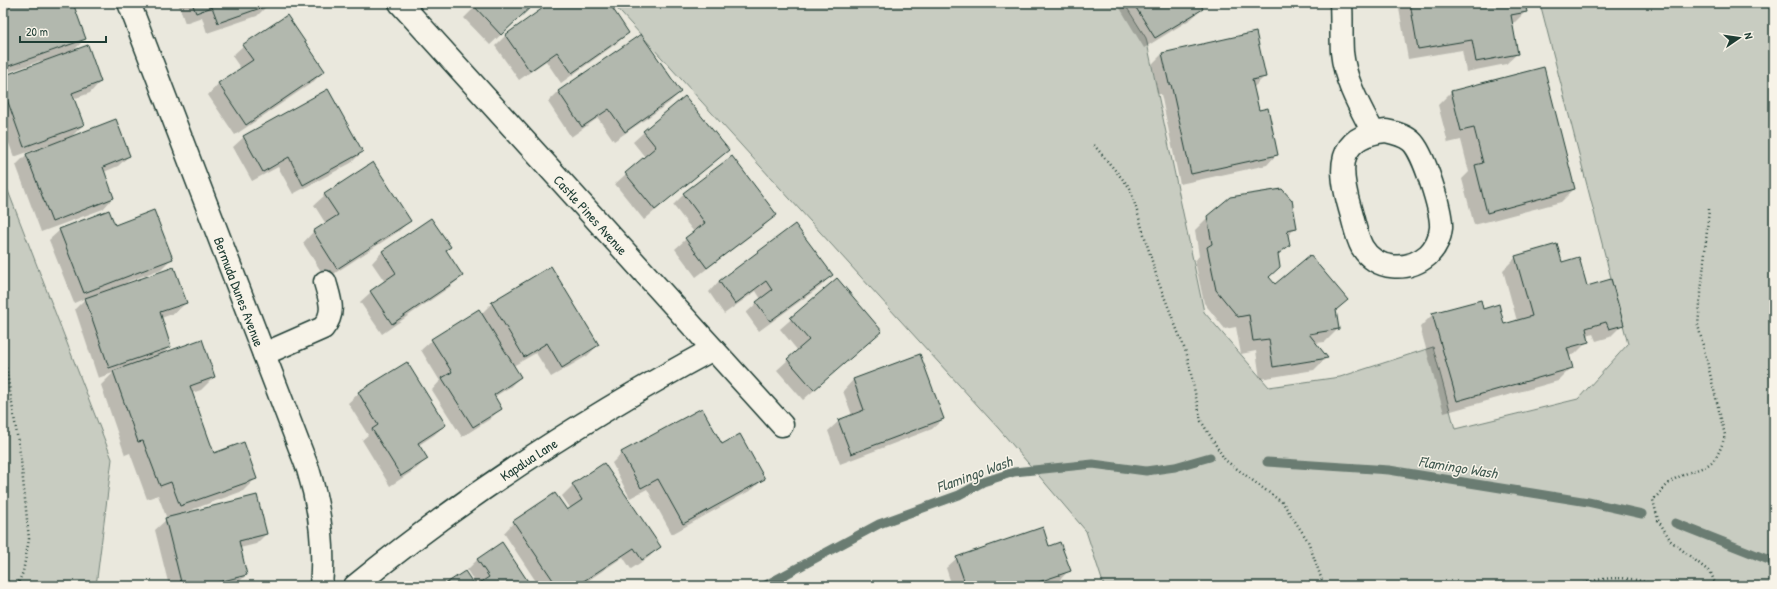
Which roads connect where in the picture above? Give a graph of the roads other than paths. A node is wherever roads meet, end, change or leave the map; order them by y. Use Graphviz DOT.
graph roads {
  1 [pos="129,3"];
  2 [pos="400,3"];
  3 [pos="1341,3"];
  4 [pos="1373,132"];
  5 [pos="325,282"];
  6 [pos="713,349"];
  7 [pos="264,354"];
  8 [pos="782,425"];
  9 [pos="321,586"];
  10 [pos="355,586"];
  1 -- 7 [label="street, Bermuda Dunes Avenue"];
  2 -- 6 [label="street, Castle Pines Avenue"];
  3 -- 4 [label="street"];
  4 -- 4 [label="street"];
  5 -- 7 [label="street"];
  6 -- 8 [label="street, Castle Pines Avenue"];
  6 -- 10 [label="street, Kapalua Lane"];
  7 -- 9 [label="street, Bermuda Dunes Avenue"];
}
